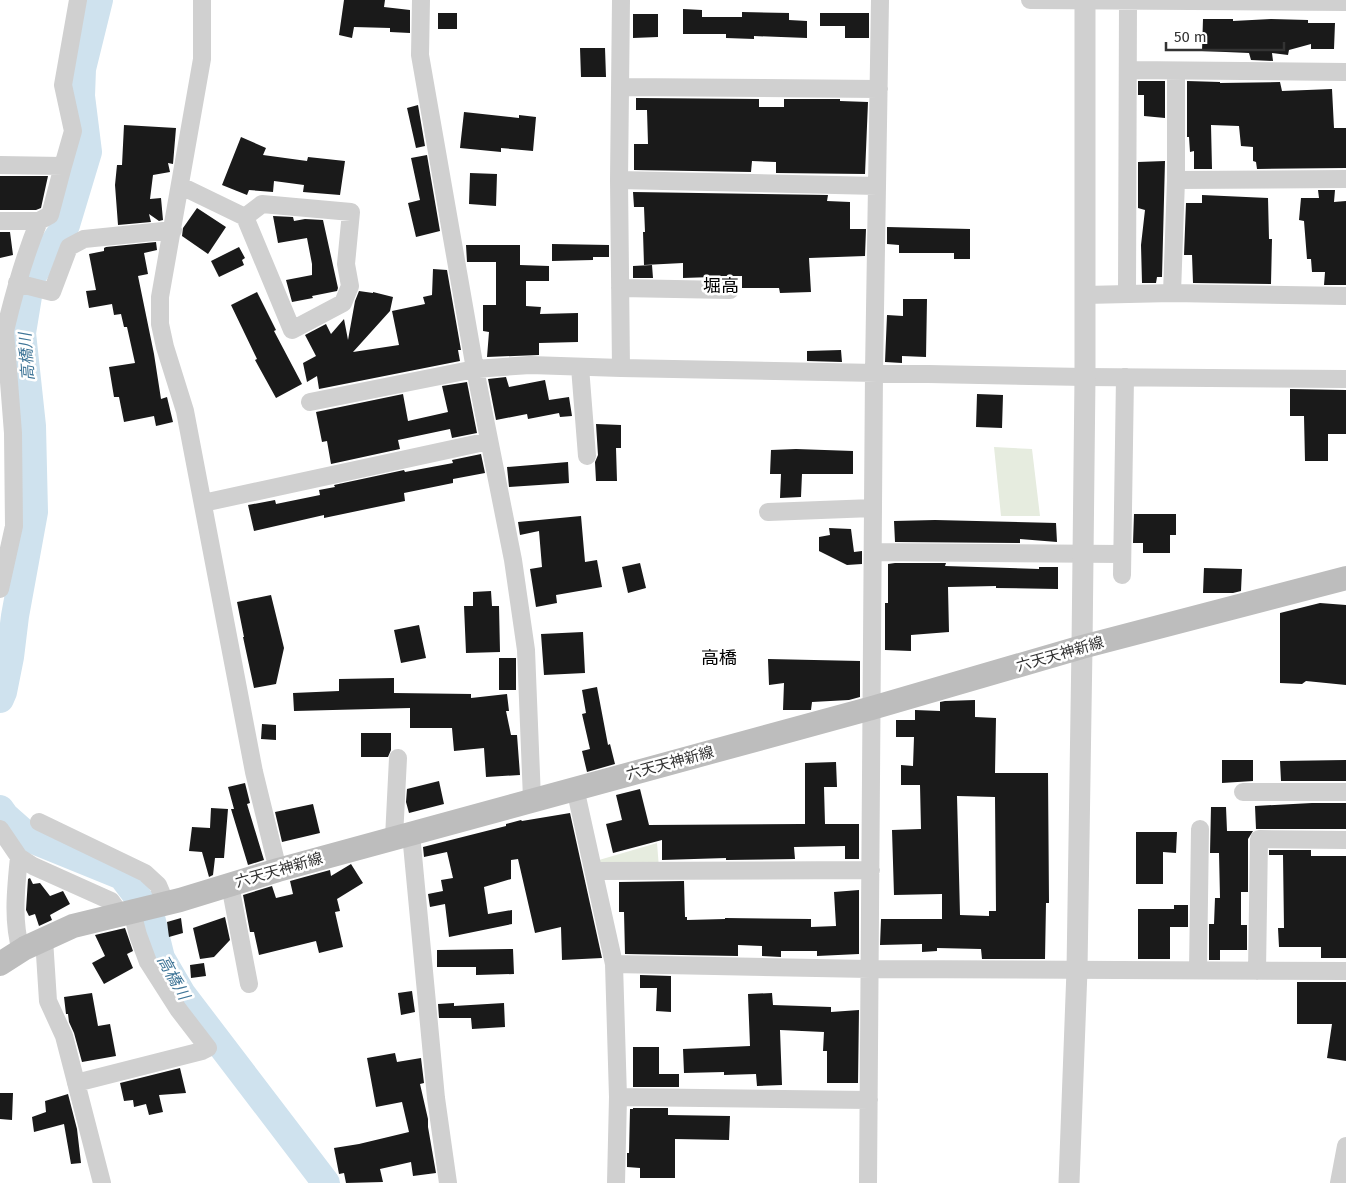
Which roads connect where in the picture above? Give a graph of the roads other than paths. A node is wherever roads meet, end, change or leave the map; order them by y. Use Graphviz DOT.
graph roads {
  1 [pos="78,0"];
  2 [pos="202,0"];
  3 [pos="421,0"];
  4 [pos="621,0"];
  5 [pos="880,0"];
  6 [pos="1030,0"];
  7 [pos="1084,0"];
  8 [pos="1128,1"];
  9 [pos="1346,2"];
  10 [pos="1129,70"];
  11 [pos="1176,71"];
  12 [pos="1346,72"];
  13 [pos="620,87"];
  14 [pos="879,89"];
  15 [pos="0,165"];
  16 [pos="63,166"];
  17 [pos="619,180"];
  18 [pos="1176,180"];
  19 [pos="1346,180"];
  20 [pos="181,186"];
  21 [pos="877,186"];
  22 [pos="245,218"];
  23 [pos="0,221"];
  24 [pos="39,221"];
  25 [pos="173,230"];
  26 [pos="17,283"];
  27 [pos="620,288"];
  28 [pos="730,290"];
  29 [pos="1126,293"];
  30 [pos="1172,293"];
  31 [pos="1085,295"];
  32 [pos="1346,296"];
  33 [pos="3,332"];
  34 [pos="580,367"];
  35 [pos="621,368"];
  36 [pos="475,369"];
  37 [pos="874,372"];
  38 [pos="1085,377"];
  39 [pos="1125,377"];
  40 [pos="1346,379"];
  41 [pos="310,402"];
  42 [pos="7,434"];
  43 [pos="490,441"];
  44 [pos="587,456"];
  45 [pos="203,503"];
  46 [pos="873,508"];
  47 [pos="768,512"];
  48 [pos="873,552"];
  49 [pos="1083,553"];
  50 [pos="1122,554"];
  51 [pos="1122,575"];
  52 [pos="1346,578"];
  53 [pos="0,589"];
  54 [pos="1082,647"];
  55 [pos="872,708"];
  56 [pos="398,758"];
  57 [pos="575,788"];
  58 [pos="1243,792"];
  59 [pos="1346,792"];
  60 [pos="532,799"];
  61 [pos="40,822"];
  62 [pos="0,829"];
  63 [pos="1200,829"];
  64 [pos="403,836"];
  65 [pos="1346,840"];
  66 [pos="19,857"];
  67 [pos="278,870"];
  68 [pos="871,870"];
  69 [pos="594,871"];
  70 [pos="230,885"];
  71 [pos="162,905"];
  72 [pos="127,914"];
  73 [pos="44,939"];
  74 [pos="21,951"];
  75 [pos="0,964"];
  76 [pos="614,964"];
  77 [pos="870,969"];
  78 [pos="1077,970"];
  79 [pos="1198,970"];
  80 [pos="1257,971"];
  81 [pos="1346,971"];
  82 [pos="250,984"];
  83 [pos="76,1083"];
  84 [pos="618,1097"];
  85 [pos="868,1100"];
  86 [pos="1346,1146"];
  87 [pos="102,1183"];
  88 [pos="448,1183"];
  89 [pos="616,1183"];
  90 [pos="868,1183"];
  91 [pos="1069,1183"];
  92 [pos="1339,1183"];
  1 -- 16 [label="street"];
  2 -- 20 [label="street"];
  3 -- 36 [label="street"];
  4 -- 13 [label="street"];
  5 -- 14 [label="street"];
  6 -- 7 [label="street"];
  7 -- 8 [label="street"];
  7 -- 31 [label="street"];
  8 -- 9 [label="street"];
  8 -- 10 [label="street"];
  10 -- 11 [label="street"];
  10 -- 29 [label="street"];
  11 -- 12 [label="street"];
  11 -- 18 [label="street"];
  13 -- 14 [label="street"];
  13 -- 17 [label="street"];
  14 -- 21 [label="street"];
  15 -- 16 [label="street"];
  16 -- 24 [label="street"];
  17 -- 21 [label="street"];
  17 -- 27 [label="street"];
  18 -- 19 [label="street"];
  18 -- 30 [label="street"];
  20 -- 22 [label="street"];
  20 -- 25 [label="street"];
  21 -- 37 [label="street"];
  22 -- 22 [label="street"];
  23 -- 24 [label="street"];
  24 -- 26 [label="street"];
  25 -- 26 [label="street"];
  25 -- 45 [label="street"];
  26 -- 33 [label="street"];
  27 -- 28 [label="street"];
  27 -- 35 [label="street"];
  29 -- 30 [label="street"];
  29 -- 31 [label="street"];
  30 -- 32 [label="street"];
  31 -- 38 [label="street"];
  33 -- 42 [label="street"];
  34 -- 35 [label="street"];
  34 -- 36 [label="street"];
  34 -- 44 [label="street"];
  35 -- 37 [label="street"];
  36 -- 41 [label="street"];
  36 -- 43 [label="street"];
  37 -- 38 [label="street"];
  37 -- 46 [label="street"];
  38 -- 39 [label="street"];
  38 -- 49 [label="street"];
  39 -- 40 [label="street"];
  39 -- 50 [label="street"];
  42 -- 53 [label="street"];
  43 -- 45 [label="street"];
  43 -- 60 [label="street"];
  45 -- 67 [label="street"];
  46 -- 47 [label="street"];
  46 -- 48 [label="street"];
  48 -- 49 [label="street"];
  48 -- 55 [label="street"];
  49 -- 50 [label="street"];
  49 -- 54 [label="street"];
  50 -- 51 [label="street"];
  52 -- 54 [label="main road, 六天天神新線"];
  54 -- 55 [label="main road, 六天天神新線"];
  54 -- 78 [label="street"];
  55 -- 57 [label="main road, 六天天神新線"];
  55 -- 68 [label="street"];
  56 -- 64 [label="street"];
  57 -- 60 [label="main road, 六天天神新線"];
  57 -- 69 [label="street"];
  58 -- 59 [label="street"];
  60 -- 64 [label="main road, 六天天神新線"];
  61 -- 71 [label="street"];
  62 -- 66 [label="street"];
  63 -- 79 [label="street"];
  64 -- 67 [label="main road, 六天天神新線"];
  64 -- 88 [label="street"];
  65 -- 80 [label="street"];
  66 -- 72 [label="street"];
  66 -- 74 [label="street"];
  67 -- 70 [label="main road, 六天天神新線"];
  68 -- 69 [label="street"];
  68 -- 77 [label="street"];
  69 -- 76 [label="street"];
  70 -- 71 [label="main road, 六天天神新線"];
  70 -- 82 [label="street"];
  71 -- 72 [label="main road, 六天天神新線"];
  72 -- 73 [label="main road, 六天天神新線"];
  72 -- 83 [label="street"];
  73 -- 74 [label="main road, 六天天神新線"];
  73 -- 83 [label="street"];
  74 -- 75 [label="main road, 六天天神新線"];
  76 -- 77 [label="street"];
  76 -- 84 [label="street"];
  77 -- 78 [label="street"];
  77 -- 85 [label="street"];
  78 -- 79 [label="street"];
  78 -- 91 [label="street"];
  79 -- 80 [label="street"];
  80 -- 81 [label="street"];
  83 -- 87 [label="street"];
  84 -- 85 [label="street"];
  84 -- 89 [label="street"];
  85 -- 90 [label="street"];
  86 -- 92 [label="street"];
}
